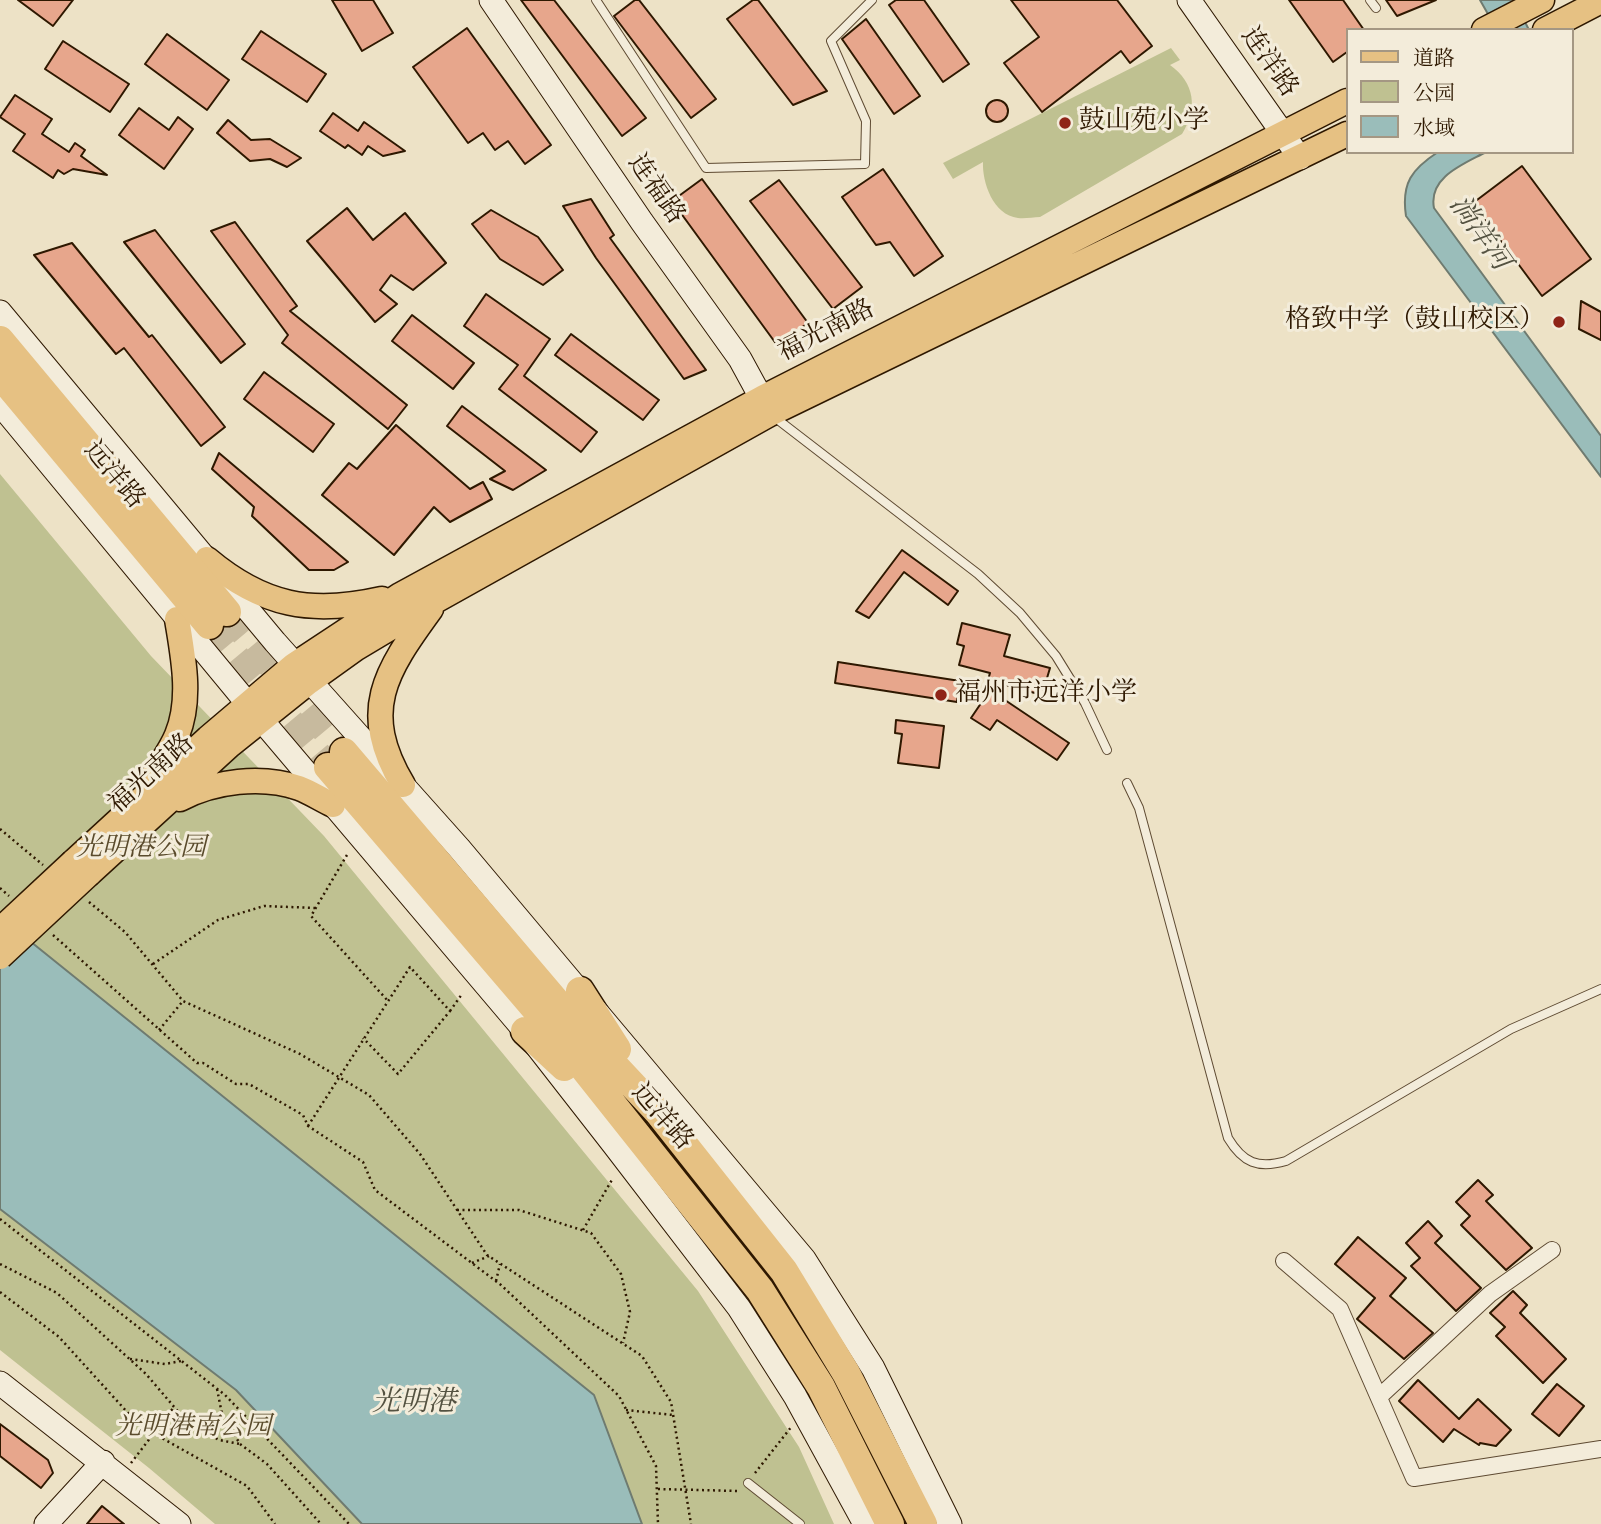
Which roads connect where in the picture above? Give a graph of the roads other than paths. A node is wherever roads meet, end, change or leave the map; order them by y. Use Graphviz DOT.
graph roads {
  1 [pos="491,0"];
  2 [pos="596,0"];
  3 [pos="872,0"];
  4 [pos="1189,0"];
  5 [pos="1370,0"];
  6 [pos="1601,1"];
  7 [pos="1533,5"];
  8 [pos="1376,8"];
  9 [pos="1488,28"];
  10 [pos="1549,28"];
  11 [pos="1346,103"];
  12 [pos="1284,134"];
  13 [pos="1346,135"];
  14 [pos="1300,158"];
  15 [pos="0,312"];
  16 [pos="0,340"];
  17 [pos="0,375"];
  18 [pos="0,404"];
  19 [pos="766,406"];
  20 [pos="207,559"];
  21 [pos="400,595"];
  22 [pos="437,600"];
  23 [pos="177,619"];
  24 [pos="348,640"];
  25 [pos="302,673"];
  26 [pos="255,712"];
  27 [pos="1107,750"];
  28 [pos="1126,783"];
  29 [pos="403,785"];
  30 [pos="148,805"];
  31 [pos="333,805"];
  32 [pos="72,869"];
  33 [pos="0,930"];
  34 [pos="0,957"];
  35 [pos="1601,989"];
  36 [pos="580,991"];
  37 [pos="525,1031"];
  38 [pos="659,1113"];
  39 [pos="636,1134"];
  40 [pos="1552,1250"];
  41 [pos="1284,1261"];
  42 [pos="0,1383"];
  43 [pos="1379,1397"];
  44 [pos="1601,1449"];
  45 [pos="103,1462"];
  46 [pos="748,1483"];
  47 [pos="46,1524"];
  48 [pos="179,1524"];
  49 [pos="800,1524"];
  50 [pos="865,1524"];
  51 [pos="890,1524"];
  52 [pos="923,1524"];
  53 [pos="950,1524"];
  1 -- 19 [label="main road, 连福路"];
  2 -- 3 [label="lane"];
  4 -- 12 [label="main road, 连洋路"];
  5 -- 8 [label="lane"];
  6 -- 10 [label="main road"];
  7 -- 9 [label="main road"];
  11 -- 12 [label="main road, 福光南路"];
  12 -- 14 [label="main road, 连洋路"];
  12 -- 19 [label="main road, 福光南路"];
  13 -- 14 [label="main road, 福光南路"];
  14 -- 19 [label="main road, 福光南路"];
  15 -- 20 [label="main road"];
  16 -- 17 [label="highway, 远洋路"];
  18 -- 23 [label="main road"];
  19 -- 21 [label="main road, 福光南路"];
  19 -- 22 [label="main road, 福光南路"];
  19 -- 27 [label="lane"];
  20 -- 21 [label="main road"];
  20 -- 25 [label="main road"];
  21 -- 24 [label="main road, 福光南路"];
  22 -- 24 [label="main road, 福光南路"];
  22 -- 29 [label="main road"];
  23 -- 26 [label="main road"];
  23 -- 30 [label="main road"];
  24 -- 25 [label="main road, 福光南路"];
  25 -- 26 [label="main road, 福光南路"];
  25 -- 29 [label="main road"];
  26 -- 30 [label="main road, 福光南路"];
  26 -- 31 [label="main road"];
  28 -- 35 [label="lane"];
  29 -- 36 [label="main road"];
  30 -- 31 [label="main road"];
  30 -- 32 [label="main road, 福光南路"];
  31 -- 37 [label="main road"];
  32 -- 33 [label="main road, 福光南路, bridge"];
  32 -- 34 [label="main road, 福光南路, bridge"];
  36 -- 38 [label="highway"];
  36 -- 53 [label="main road"];
  37 -- 39 [label="highway"];
  37 -- 50 [label="main road"];
  38 -- 39 [label="highway, 远洋路"];
  38 -- 52 [label="highway, 远洋路"];
  39 -- 51 [label="highway, 远洋路"];
  40 -- 43 [label="street"];
  41 -- 43 [label="street"];
  42 -- 45 [label="main road"];
  43 -- 44 [label="street"];
  45 -- 47 [label="main road"];
  45 -- 48 [label="main road"];
  46 -- 49 [label="lane"];
}
